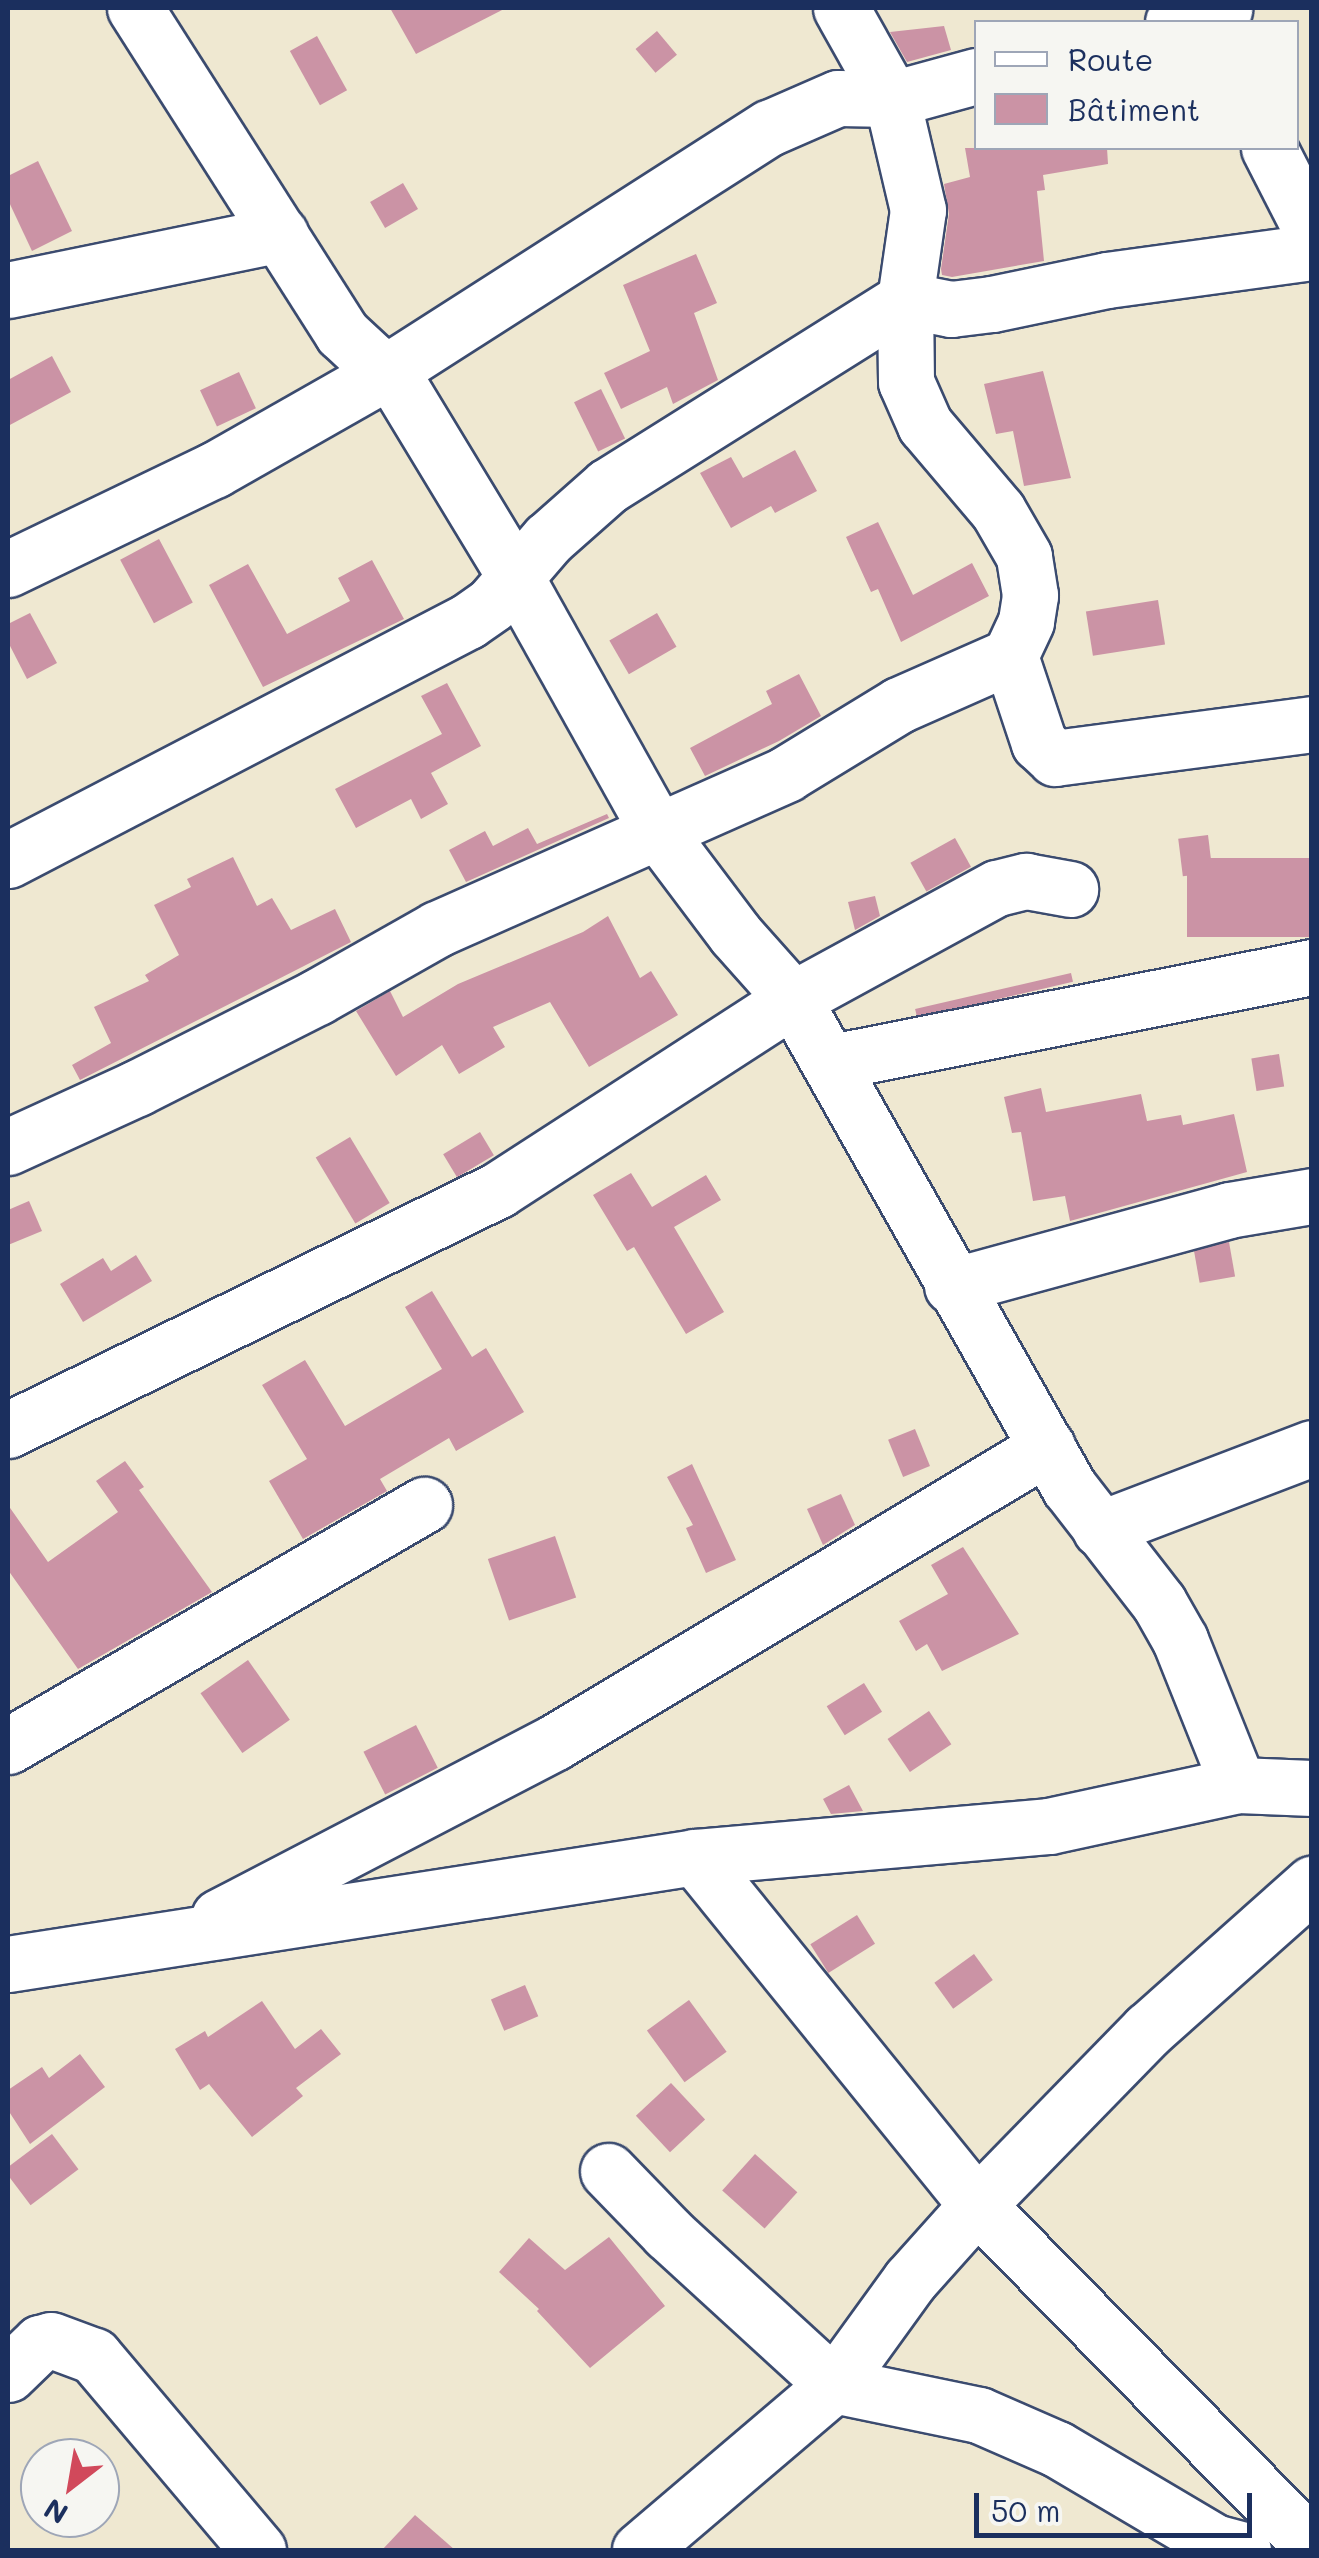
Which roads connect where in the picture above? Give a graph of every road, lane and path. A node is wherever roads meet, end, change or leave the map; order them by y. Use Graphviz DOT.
graph roads {
  1 [pos="135,8"];
  2 [pos="841,8"];
  3 [pos="1224,8"];
  4 [pos="1180,20"];
  5 [pos="974,77"];
  6 [pos="892,99"];
  7 [pos="1270,150"];
  8 [pos="1312,232"];
  9 [pos="280,234"];
  10 [pos="1312,252"];
  11 [pos="8,290"];
  12 [pos="906,300"];
  13 [pos="390,370"];
  14 [pos="8,568"];
  15 [pos="516,578"];
  16 [pos="1010,656"];
  17 [pos="1312,724"];
  18 [pos="656,828"];
  19 [pos="8,860"];
  20 [pos="1070,889"];
  21 [pos="1312,967"];
  22 [pos="794,999"];
  23 [pos="832,1062"];
  24 [pos="8,1147"];
  25 [pos="1312,1196"];
  26 [pos="952,1286"];
  27 [pos="8,1430"];
  28 [pos="1047,1447"];
  29 [pos="1312,1448"];
  30 [pos="424,1504"];
  31 [pos="1100,1529"];
  32 [pos="8,1746"];
  33 [pos="1238,1786"];
  34 [pos="1312,1788"];
  35 [pos="696,1857"];
  36 [pos="1312,1884"];
  37 [pos="177,1938"];
  38 [pos="16,1952"];
  39 [pos="608,2171"];
  40 [pos="977,2205"];
  41 [pos="8,2374"];
  42 [pos="834,2385"];
  43 [pos="1312,2546"];
  44 [pos="258,2550"];
  45 [pos="640,2550"];
  46 [pos="1243,2550"];
  1 -- 9 [label="street"];
  2 -- 6 [label="street"];
  3 -- 4 [label="street"];
  5 -- 6 [label="street"];
  6 -- 12 [label="street"];
  6 -- 13 [label="street"];
  7 -- 8 [label="street"];
  9 -- 11 [label="street"];
  9 -- 13 [label="street"];
  10 -- 12 [label="street"];
  12 -- 15 [label="street"];
  12 -- 16 [label="street"];
  13 -- 14 [label="street"];
  13 -- 15 [label="street"];
  15 -- 18 [label="street"];
  15 -- 19 [label="street"];
  16 -- 17 [label="street"];
  16 -- 18 [label="street"];
  18 -- 22 [label="street"];
  18 -- 24 [label="street"];
  20 -- 22 [label="street"];
  21 -- 23 [label="street"];
  22 -- 23 [label="street"];
  22 -- 27 [label="street"];
  23 -- 26 [label="street"];
  25 -- 26 [label="street"];
  26 -- 28 [label="street"];
  28 -- 31 [label="street"];
  28 -- 37 [label="street"];
  29 -- 31 [label="street"];
  30 -- 32 [label="street"];
  31 -- 33 [label="street"];
  33 -- 34 [label="street"];
  33 -- 35 [label="street"];
  35 -- 37 [label="street"];
  35 -- 40 [label="street"];
  36 -- 40 [label="street"];
  37 -- 38 [label="street"];
  39 -- 42 [label="street"];
  40 -- 42 [label="street"];
  40 -- 43 [label="street"];
  41 -- 44 [label="street"];
  42 -- 45 [label="street"];
  42 -- 46 [label="street"];
}
